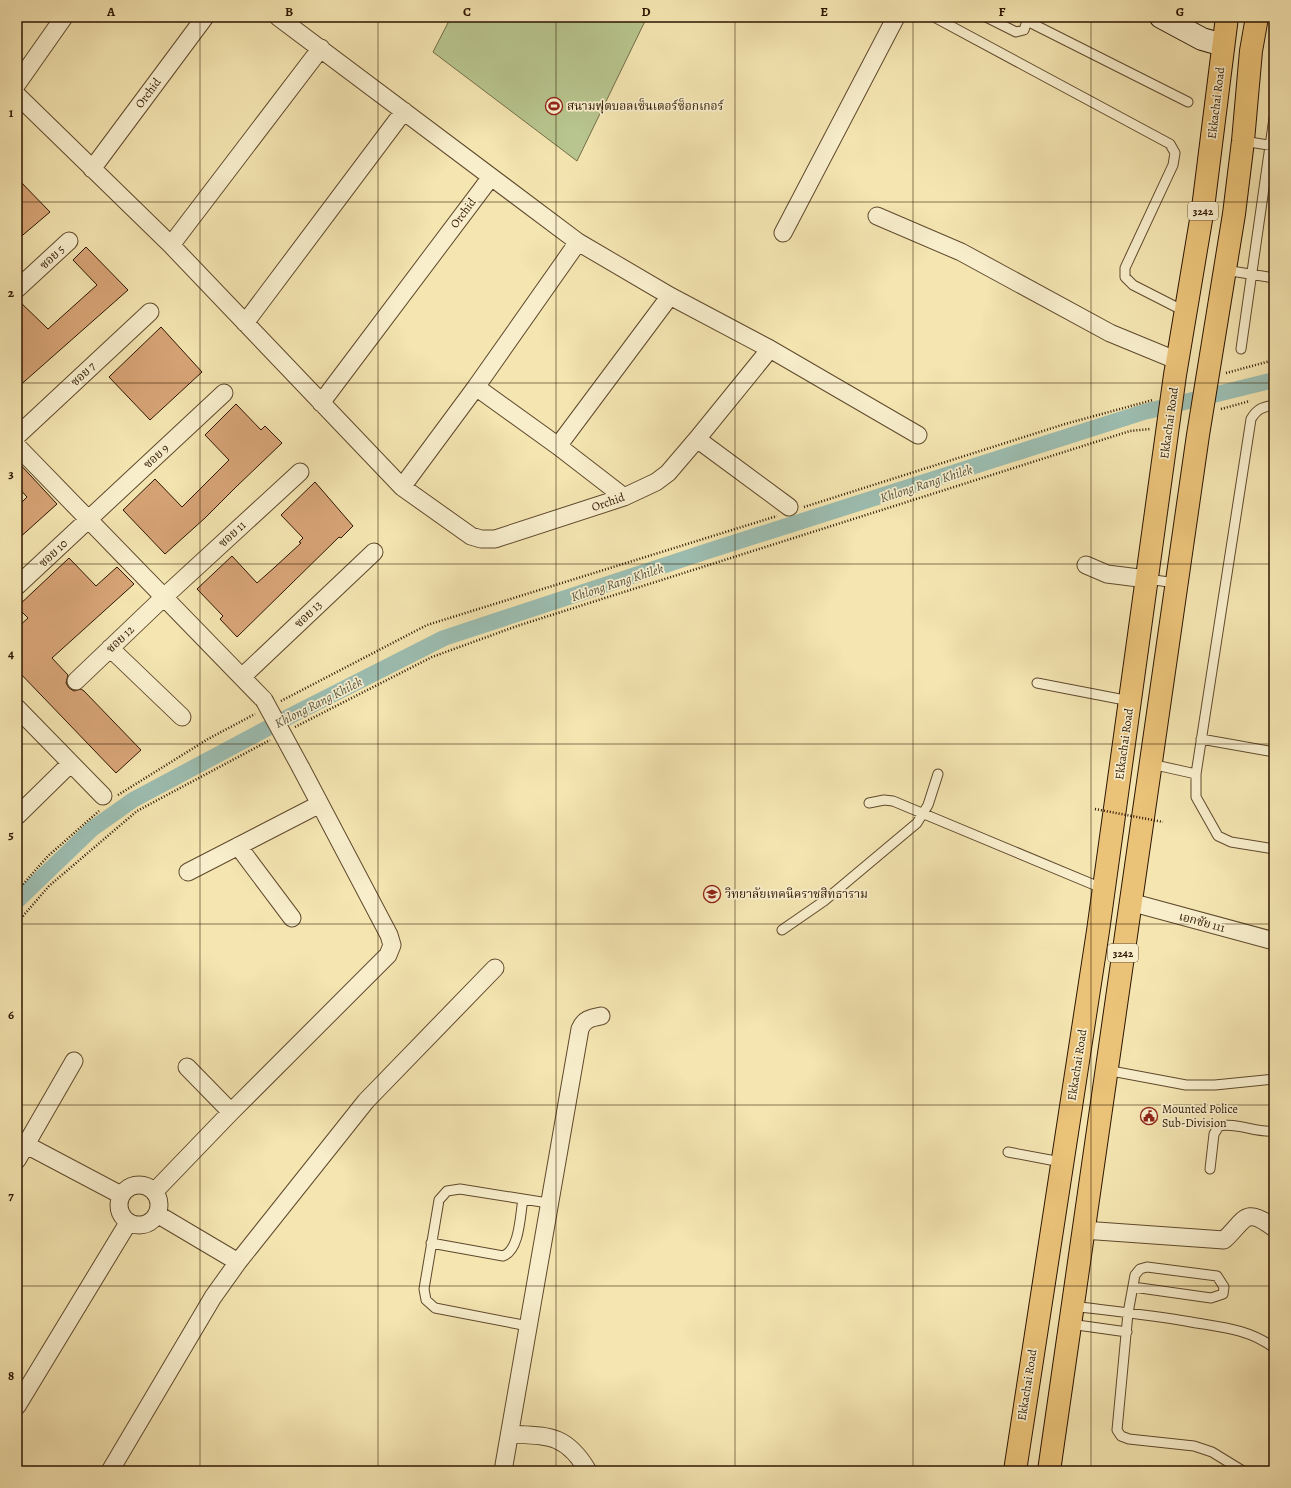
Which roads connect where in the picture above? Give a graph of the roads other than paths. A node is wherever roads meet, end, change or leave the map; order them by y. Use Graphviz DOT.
graph roads {
  1 [pos="64,17"];
  2 [pos="205,17"];
  3 [pos="278,17"];
  4 [pos="896,17"];
  5 [pos="934,17"];
  6 [pos="986,17"];
  7 [pos="1160,17"];
  8 [pos="1227,17"];
  9 [pos="1257,17"];
  10 [pos="1028,19"];
  11 [pos="1223,45"];
  12 [pos="321,48"];
  13 [pos="1251,51"];
  14 [pos="17,84"];
  15 [pos="17,95"];
  16 [pos="1188,102"];
  17 [pos="404,111"];
  18 [pos="1274,118"];
  19 [pos="1243,141"];
  20 [pos="1272,146"];
  21 [pos="92,169"];
  22 [pos="490,177"];
  23 [pos="878,216"];
  24 [pos="783,233"];
  25 [pos="69,241"];
  26 [pos="578,242"];
  27 [pos="171,246"];
  28 [pos="1225,270"];
  29 [pos="1251,274"];
  30 [pos="1274,278"];
  31 [pos="17,289"];
  32 [pos="670,296"];
  33 [pos="150,312"];
  34 [pos="1186,312"];
  35 [pos="245,323"];
  36 [pos="770,349"];
  37 [pos="1240,349"];
  38 [pos="1177,368"];
  39 [pos="476,387"];
  40 [pos="224,393"];
  41 [pos="321,403"];
  42 [pos="1274,405"];
  43 [pos="918,435"];
  44 [pos="17,436"];
  45 [pos="698,439"];
  46 [pos="17,446"];
  47 [pos="558,446"];
  48 [pos="300,472"];
  49 [pos="402,487"];
  50 [pos="624,497"];
  51 [pos="790,510"];
  52 [pos="88,520"];
  53 [pos="374,552"];
  54 [pos="1086,565"];
  55 [pos="1147,579"];
  56 [pos="1176,583"];
  57 [pos="17,586"];
  58 [pos="164,597"];
  59 [pos="110,648"];
  60 [pos="242,678"];
  61 [pos="76,681"];
  62 [pos="1037,683"];
  63 [pos="1130,701"];
  64 [pos="17,708"];
  65 [pos="182,717"];
  66 [pos="1201,740"];
  67 [pos="1274,752"];
  68 [pos="70,764"];
  69 [pos="1151,764"];
  70 [pos="938,774"];
  71 [pos="1196,774"];
  72 [pos="106,801"];
  73 [pos="869,803"];
  74 [pos="320,804"];
  75 [pos="922,814"];
  76 [pos="17,816"];
  77 [pos="238,846"];
  78 [pos="1274,849"];
  79 [pos="188,872"];
  80 [pos="1104,889"];
  81 [pos="1130,902"];
  82 [pos="292,918"];
  83 [pos="782,930"];
  84 [pos="1274,941"];
  85 [pos="495,968"];
  86 [pos="601,1016"];
  87 [pos="74,1061"];
  88 [pos="187,1067"];
  89 [pos="1106,1070"];
  90 [pos="1274,1079"];
  91 [pos="231,1112"];
  92 [pos="1274,1131"];
  93 [pos="21,1143"];
  94 [pos="1008,1152"];
  95 [pos="17,1160"];
  96 [pos="1062,1162"];
  97 [pos="1210,1169"];
  98 [pos="154,1192"];
  99 [pos="121,1195"];
  100 [pos="523,1198"];
  101 [pos="548,1203"];
  102 [pos="157,1214"];
  103 [pos="128,1223"];
  104 [pos="1274,1228"];
  105 [pos="1083,1230"];
  106 [pos="432,1243"];
  107 [pos="238,1262"];
  108 [pos="1133,1287"];
  109 [pos="1128,1313"];
  110 [pos="1071,1315"];
  111 [pos="528,1326"];
  112 [pos="1127,1332"];
  113 [pos="1274,1348"];
  114 [pos="17,1406"];
  115 [pos="510,1434"];
  116 [pos="110,1471"];
  117 [pos="503,1471"];
  118 [pos="588,1471"];
  119 [pos="1015,1471"];
  120 [pos="1049,1471"];
  121 [pos="1243,1471"];
  1 -- 14 [label="street"];
  2 -- 21 [label="street, Orchid"];
  3 -- 12 [label="street"];
  4 -- 24 [label="street"];
  5 -- 34 [label="lane"];
  6 -- 10 [label="lane"];
  7 -- 11 [label="main road"];
  8 -- 11 [label="main road, Ekkachai Road / 3242"];
  9 -- 13 [label="main road, 3242"];
  10 -- 16 [label="lane"];
  11 -- 13 [label="main road"];
  11 -- 34 [label="main road, Ekkachai Road / 3242"];
  12 -- 17 [label="street"];
  12 -- 27 [label="street"];
  13 -- 19 [label="main road, 3242"];
  15 -- 21 [label="street, Orchid"];
  17 -- 22 [label="street"];
  17 -- 35 [label="street"];
  18 -- 20 [label="lane"];
  19 -- 20 [label="lane"];
  19 -- 28 [label="main road, 3242"];
  20 -- 29 [label="lane"];
  21 -- 27 [label="street, Orchid"];
  22 -- 26 [label="street"];
  22 -- 41 [label="street, Orchid"];
  23 -- 38 [label="street"];
  25 -- 31 [label="street, ซอย 5"];
  26 -- 32 [label="street"];
  26 -- 39 [label="street"];
  27 -- 35 [label="street, Orchid"];
  28 -- 29 [label="lane"];
  28 -- 56 [label="main road, 3242"];
  29 -- 30 [label="lane"];
  29 -- 37 [label="lane"];
  32 -- 36 [label="street"];
  32 -- 47 [label="street"];
  33 -- 44 [label="street, ซอย 7"];
  34 -- 38 [label="main road, Ekkachai Road / 3242"];
  35 -- 41 [label="street, Orchid"];
  36 -- 43 [label="street"];
  36 -- 45 [label="street, Orchid"];
  38 -- 55 [label="main road, Ekkachai Road / 3242"];
  39 -- 47 [label="street"];
  39 -- 49 [label="street"];
  40 -- 52 [label="street, ซอย 9"];
  41 -- 49 [label="street, Orchid"];
  42 -- 66 [label="lane"];
  45 -- 50 [label="street, Orchid"];
  45 -- 51 [label="street"];
  46 -- 52 [label="street"];
  47 -- 50 [label="street"];
  48 -- 58 [label="street, ซอย 11"];
  49 -- 50 [label="street, Orchid"];
  52 -- 57 [label="street, ซอย 10"];
  52 -- 58 [label="street"];
  53 -- 60 [label="street, ซอย 13"];
  54 -- 55 [label="street"];
  55 -- 56 [label="lane"];
  55 -- 63 [label="main road, Ekkachai Road / 3242"];
  56 -- 69 [label="main road, 3242"];
  58 -- 59 [label="street, ซอย 12"];
  58 -- 60 [label="street"];
  59 -- 61 [label="street, ซอย 12"];
  59 -- 65 [label="street"];
  60 -- 74 [label="street, bridge"];
  62 -- 63 [label="lane"];
  63 -- 80 [label="main road, Ekkachai Road / 3242"];
  64 -- 68 [label="street"];
  66 -- 67 [label="lane"];
  66 -- 71 [label="lane"];
  68 -- 72 [label="street"];
  68 -- 76 [label="street"];
  69 -- 71 [label="lane"];
  69 -- 81 [label="main road, 3242"];
  70 -- 75 [label="lane"];
  71 -- 78 [label="lane"];
  73 -- 75 [label="lane"];
  74 -- 77 [label="street"];
  74 -- 91 [label="street"];
  75 -- 80 [label="lane"];
  75 -- 83 [label="lane"];
  77 -- 79 [label="street"];
  77 -- 82 [label="street"];
  80 -- 96 [label="main road, Ekkachai Road / 3242"];
  81 -- 84 [label="street, เอกชัย 111"];
  81 -- 89 [label="main road, 3242"];
  85 -- 107 [label="street"];
  86 -- 101 [label="street"];
  87 -- 93 [label="street"];
  88 -- 91 [label="street"];
  89 -- 90 [label="lane"];
  89 -- 105 [label="main road, 3242"];
  91 -- 98 [label="street"];
  92 -- 97 [label="lane"];
  93 -- 95 [label="street"];
  93 -- 99 [label="street"];
  94 -- 96 [label="lane"];
  96 -- 119 [label="main road, Ekkachai Road / 3242"];
  98 -- 99 [label="street"];
  98 -- 102 [label="street"];
  99 -- 103 [label="street"];
  100 -- 101 [label="lane"];
  100 -- 106 [label="lane"];
  100 -- 106 [label="lane"];
  101 -- 111 [label="street"];
  102 -- 103 [label="street"];
  102 -- 107 [label="street"];
  103 -- 114 [label="street"];
  104 -- 105 [label="street"];
  105 -- 110 [label="main road, 3242"];
  106 -- 111 [label="lane"];
  107 -- 116 [label="street"];
  108 -- 108 [label="lane"];
  108 -- 109 [label="lane"];
  109 -- 110 [label="lane"];
  109 -- 112 [label="lane"];
  109 -- 113 [label="lane"];
  110 -- 112 [label="lane"];
  110 -- 120 [label="main road, 3242"];
  111 -- 115 [label="street"];
  112 -- 121 [label="lane"];
  115 -- 117 [label="street"];
  115 -- 118 [label="street"];
}
